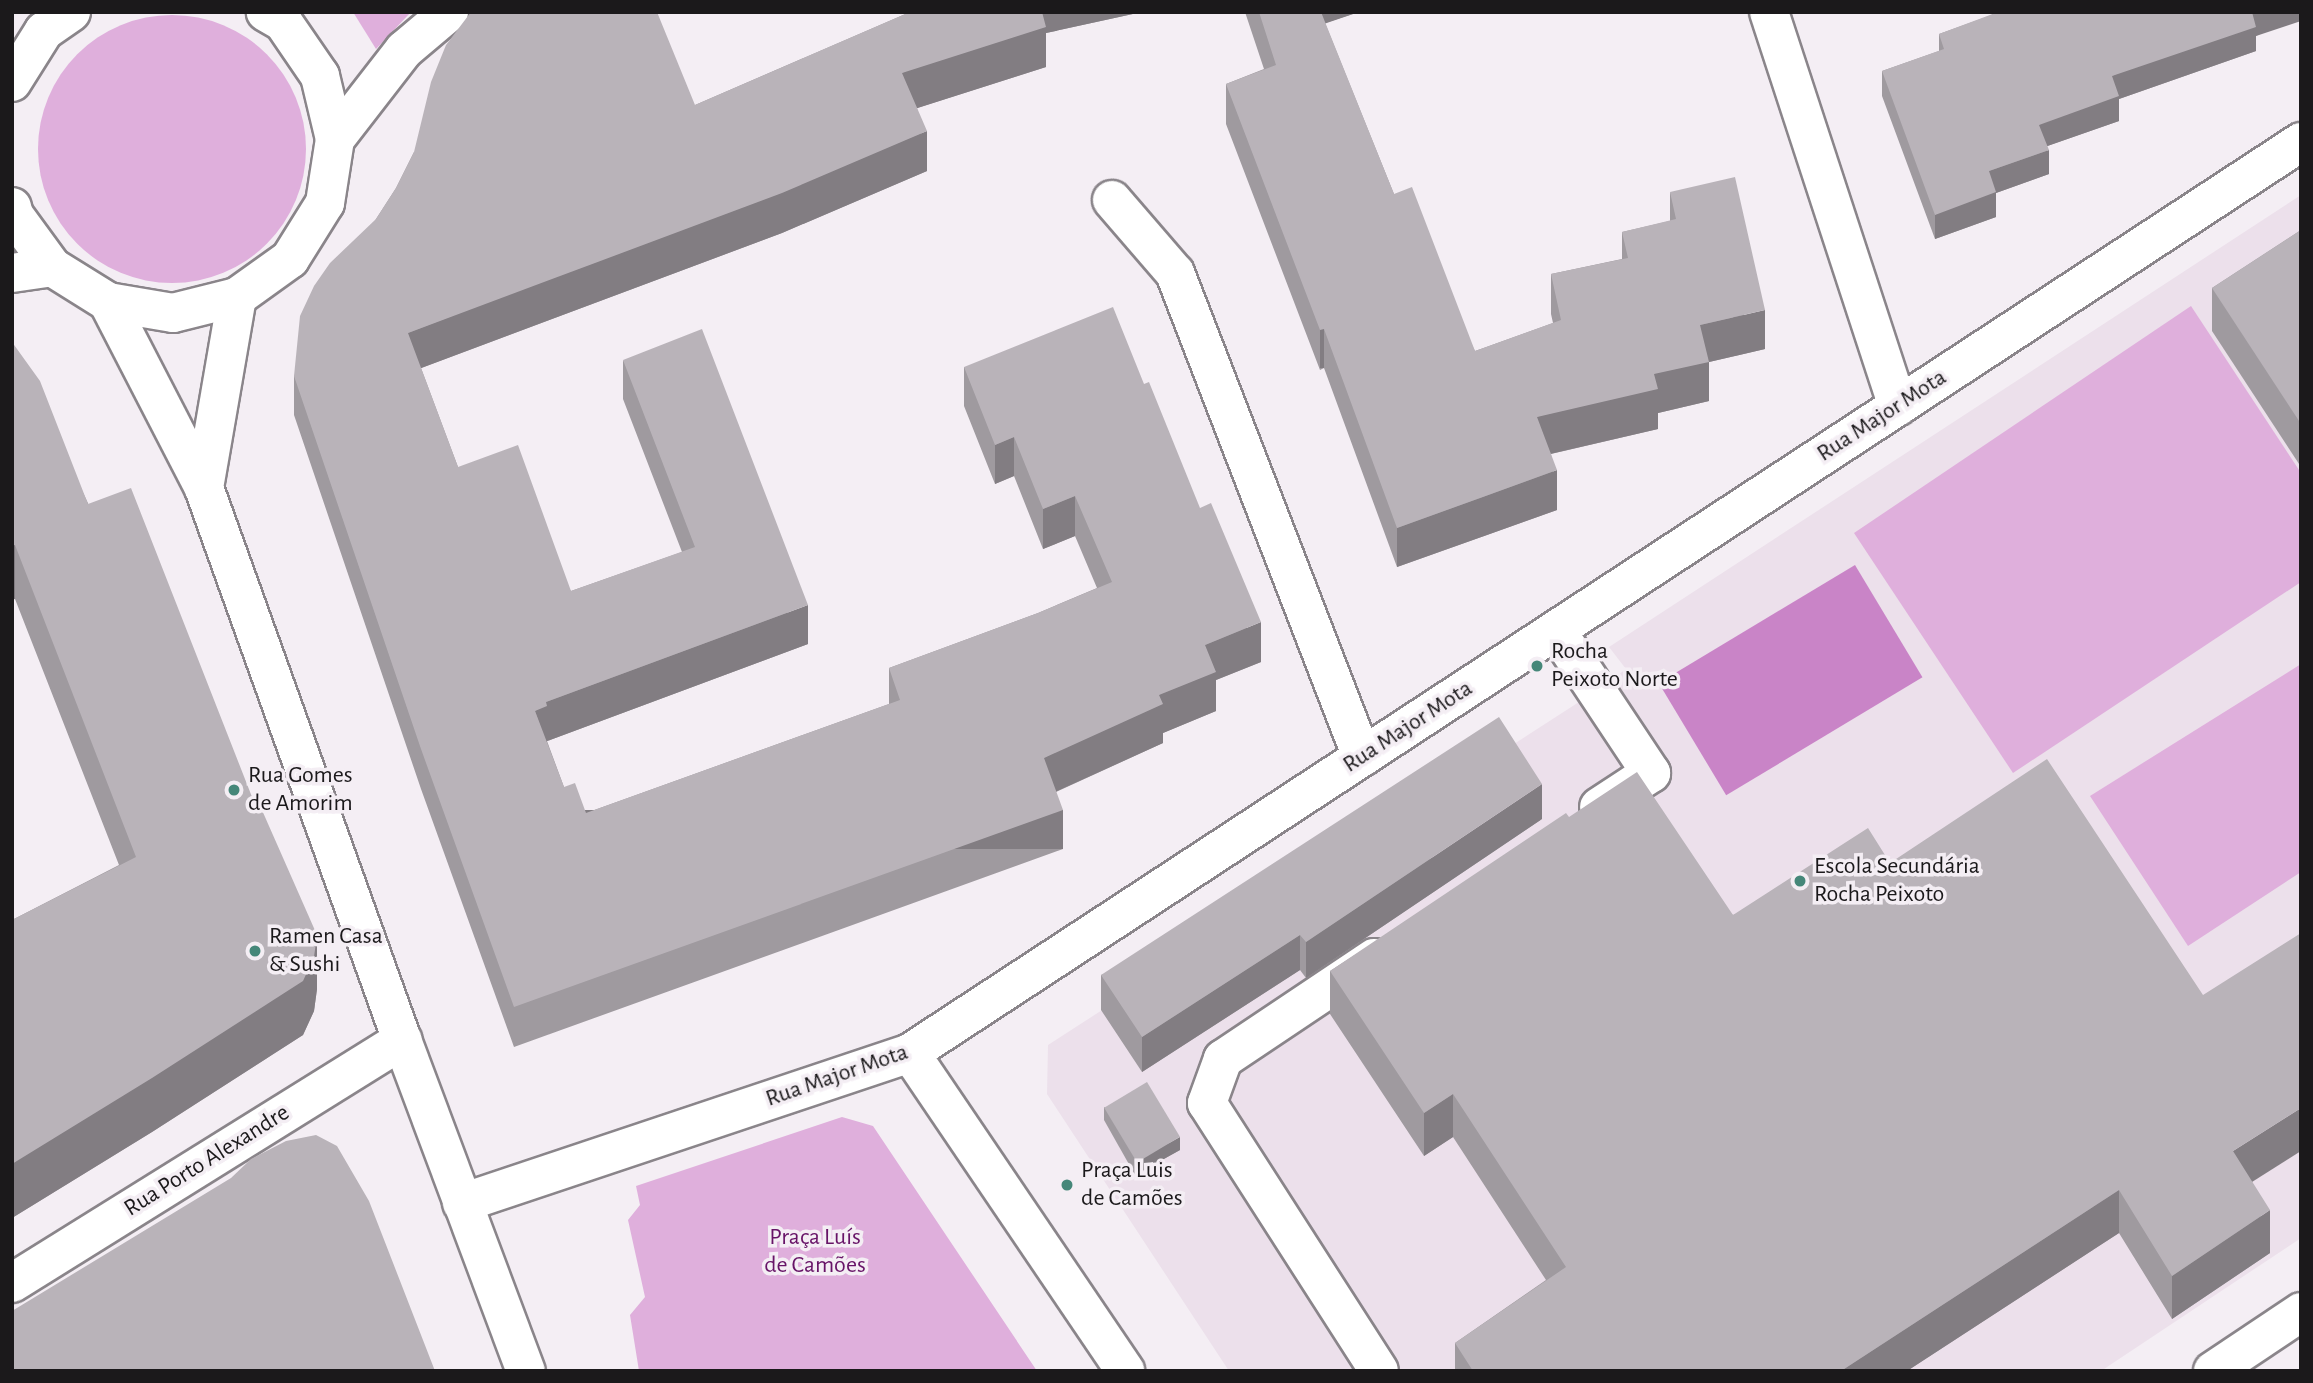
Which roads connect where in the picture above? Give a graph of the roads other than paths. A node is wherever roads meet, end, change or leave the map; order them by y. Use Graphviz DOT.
graph roads {
  1 [pos="71,12"];
  2 [pos="266,12"];
  3 [pos="449,12"];
  4 [pos="1769,12"];
  5 [pos="12,82"];
  6 [pos="335,139"];
  7 [pos="2301,142"];
  8 [pos="1112,200"];
  9 [pos="12,207"];
  10 [pos="52,267"];
  11 [pos="12,273"];
  12 [pos="237,297"];
  13 [pos="108,302"];
  14 [pos="1898,406"];
  15 [pos="204,488"];
  16 [pos="1556,630"];
  17 [pos="1362,757"];
  18 [pos="1570,827"];
  19 [pos="1408,935"];
  20 [pos="402,1040"];
  21 [pos="910,1053"];
  22 [pos="463,1203"];
  23 [pos="12,1283"];
  24 [pos="2301,1312"];
  25 [pos="526,1371"];
  26 [pos="1125,1371"];
  27 [pos="1379,1371"];
  28 [pos="2213,1371"];
  1 -- 5 [label="street"];
  2 -- 6 [label="street"];
  3 -- 6 [label="street"];
  4 -- 14 [label="street"];
  6 -- 12 [label="street"];
  7 -- 14 [label="street, Rua Major Mota"];
  8 -- 17 [label="street"];
  9 -- 10 [label="street"];
  10 -- 11 [label="street"];
  10 -- 13 [label="street"];
  12 -- 13 [label="street"];
  12 -- 15 [label="street"];
  13 -- 15 [label="street"];
  14 -- 16 [label="street, Rua Major Mota"];
  15 -- 20 [label="street"];
  16 -- 17 [label="street, Rua Major Mota"];
  16 -- 18 [label="street"];
  17 -- 21 [label="street, Rua Major Mota"];
  19 -- 27 [label="street"];
  20 -- 22 [label="street"];
  20 -- 23 [label="street, Rua Porto Alexandre"];
  21 -- 22 [label="street, Rua Major Mota"];
  21 -- 26 [label="street"];
  22 -- 25 [label="street"];
  24 -- 28 [label="street"];
}
